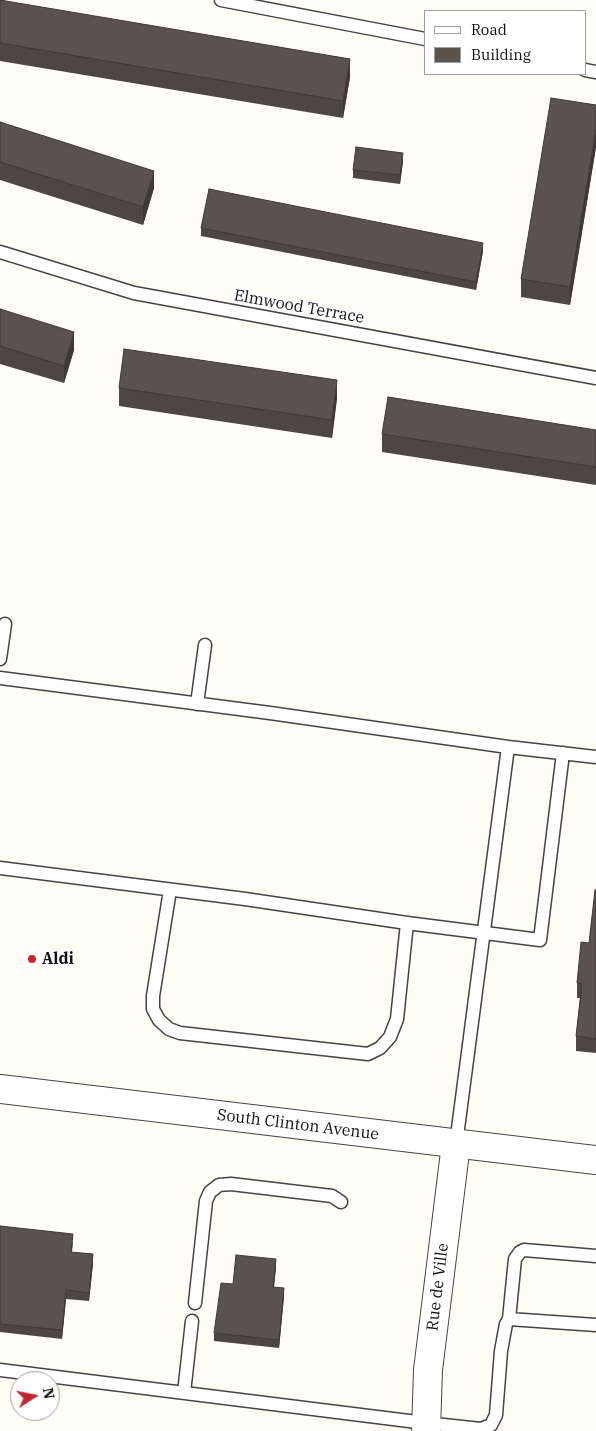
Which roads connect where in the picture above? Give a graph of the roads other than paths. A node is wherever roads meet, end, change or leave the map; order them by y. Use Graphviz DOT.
graph roads {
  1 [pos="221,0"];
  2 [pos="424,39"];
  3 [pos="0,252"];
  4 [pos="596,378"];
  5 [pos="5,624"];
  6 [pos="205,645"];
  7 [pos="0,660"];
  8 [pos="0,678"];
  9 [pos="197,704"];
  10 [pos="508,747"];
  11 [pos="562,753"];
  12 [pos="596,756"];
  13 [pos="0,868"];
  14 [pos="170,890"];
  15 [pos="407,923"];
  16 [pos="484,932"];
  17 [pos="0,1089"];
  18 [pos="456,1144"];
  19 [pos="596,1160"];
  20 [pos="341,1202"];
  21 [pos="596,1256"];
  22 [pos="195,1303"];
  23 [pos="510,1319"];
  24 [pos="192,1321"];
  25 [pos="596,1325"];
  26 [pos="0,1370"];
  27 [pos="184,1393"];
  28 [pos="425,1427"];
  1 -- 2 [label="lane"];
  3 -- 4 [label="lane, Elmwood Terrace"];
  5 -- 7 [label="lane"];
  6 -- 9 [label="lane"];
  8 -- 9 [label="lane"];
  9 -- 10 [label="lane"];
  10 -- 11 [label="lane"];
  10 -- 16 [label="lane"];
  11 -- 12 [label="lane"];
  11 -- 16 [label="lane"];
  13 -- 14 [label="lane"];
  14 -- 15 [label="lane"];
  14 -- 15 [label="lane"];
  15 -- 16 [label="lane"];
  16 -- 18 [label="lane"];
  17 -- 18 [label="street, South Clinton Avenue"];
  18 -- 19 [label="street, South Clinton Avenue"];
  18 -- 28 [label="street, Rue de Ville"];
  20 -- 22 [label="lane"];
  21 -- 23 [label="lane"];
  23 -- 25 [label="lane"];
  23 -- 28 [label="lane"];
  24 -- 27 [label="lane"];
  26 -- 27 [label="lane"];
  27 -- 28 [label="lane"];
}
